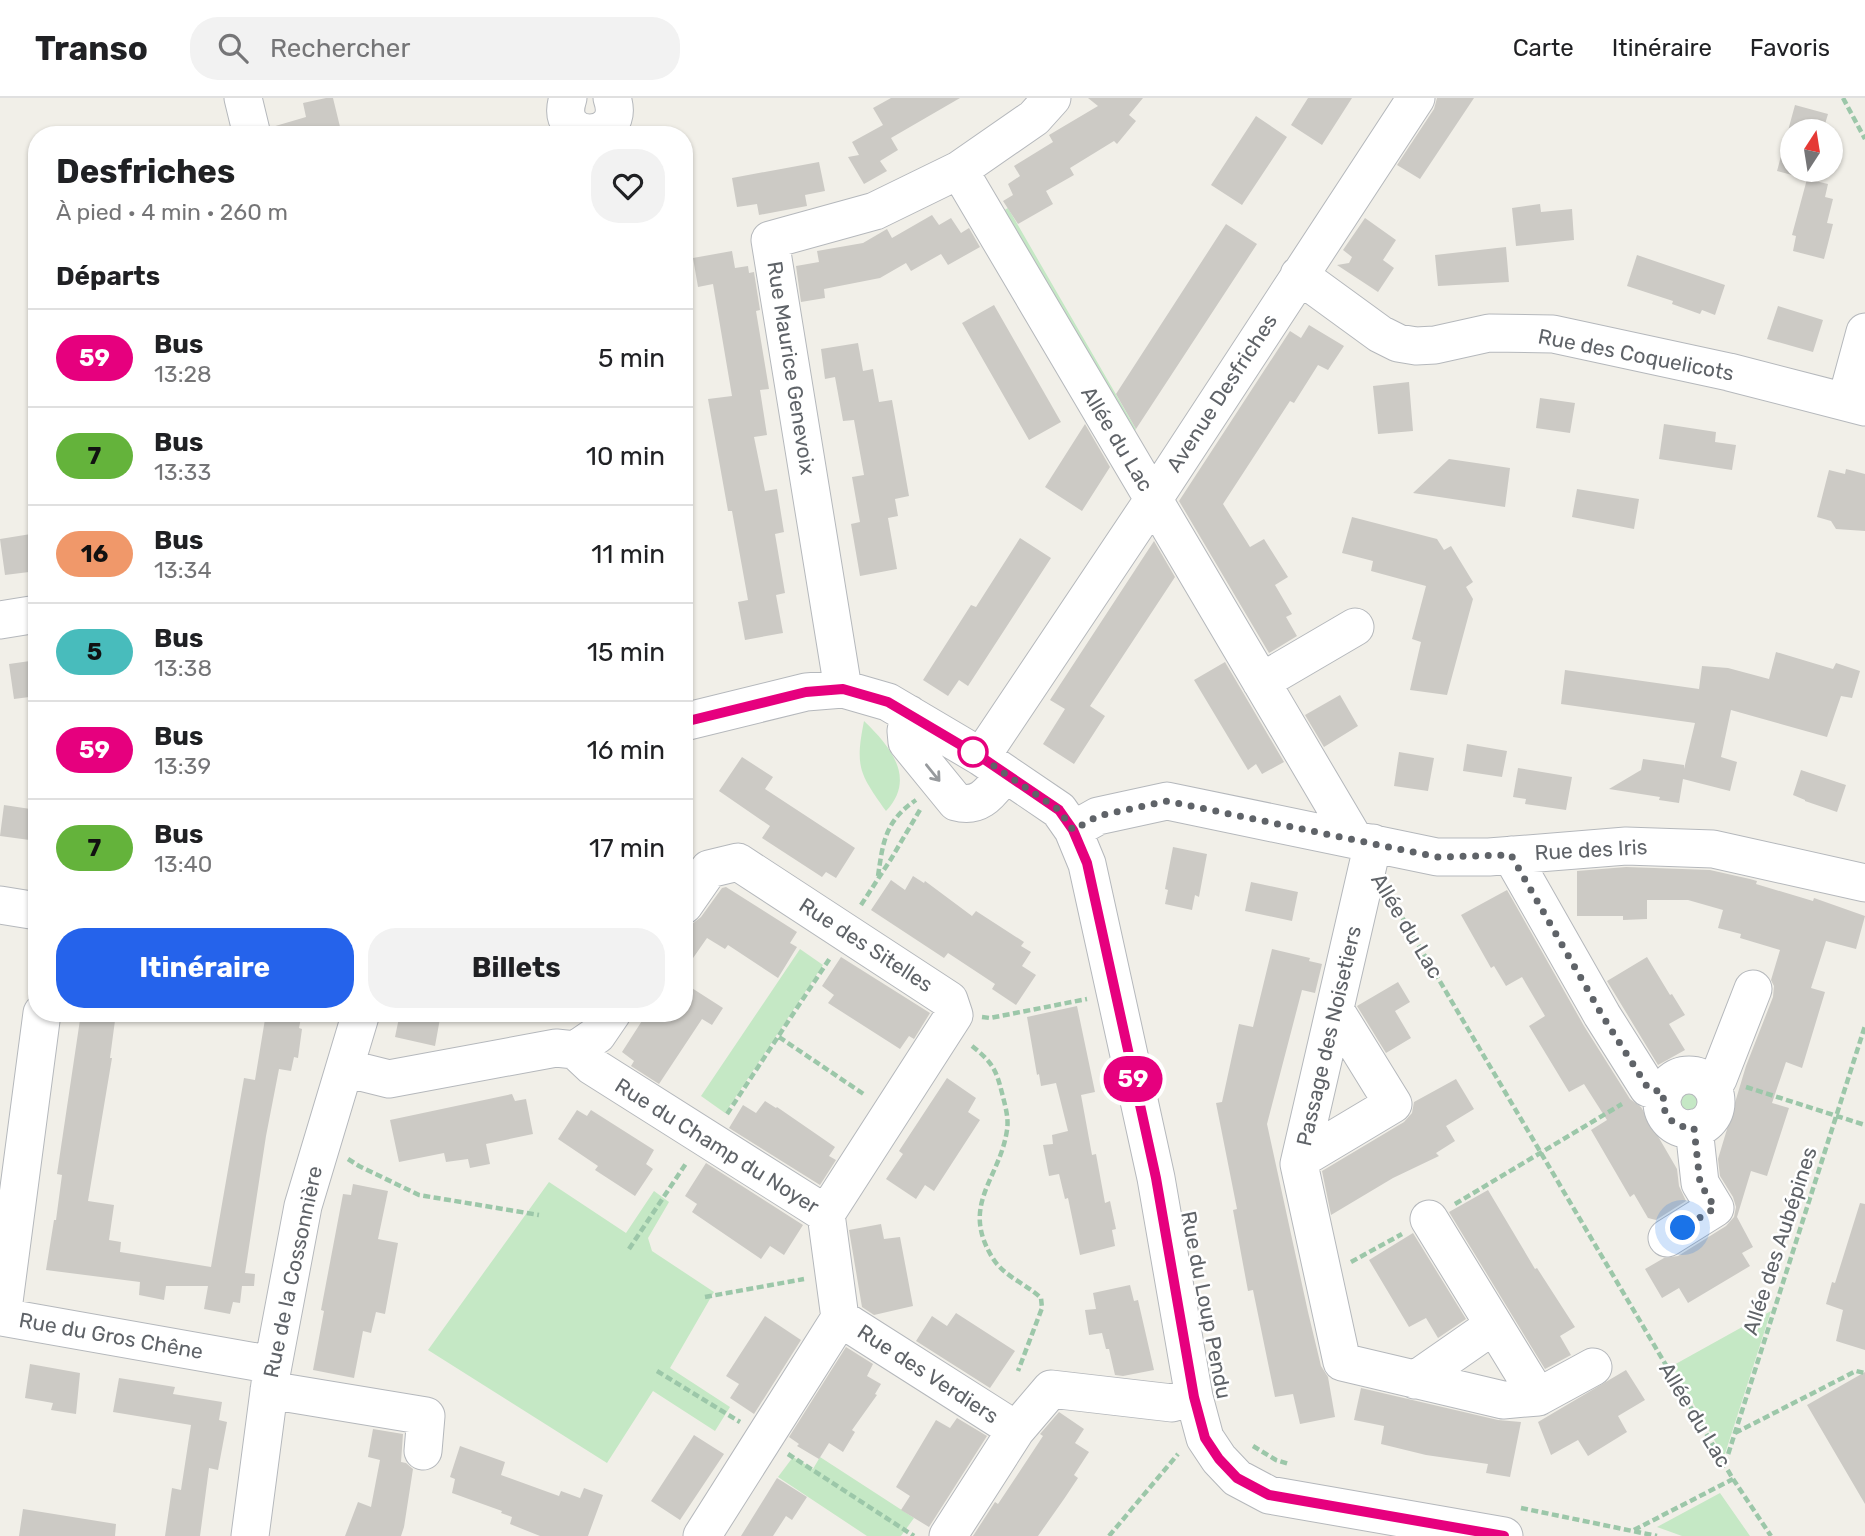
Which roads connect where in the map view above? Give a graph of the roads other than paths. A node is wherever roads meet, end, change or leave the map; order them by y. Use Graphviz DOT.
graph roads {
  1 [pos="243,98"];
  2 [pos="568,98"];
  3 [pos="612,98"];
  4 [pos="1052,98"];
  5 [pos="1416,98"];
  6 [pos="250,126"];
  7 [pos="572,126"];
  8 [pos="608,126"];
  9 [pos="959,170"];
  10 [pos="1299,275"];
  11 [pos="1865,331"];
  12 [pos="1855,404"];
  13 [pos="1153,500"];
  14 [pos="28,615"];
  15 [pos="0,620"];
  16 [pos="1355,627"];
  17 [pos="1261,682"];
  18 [pos="843,689"];
  19 [pos="909,714"];
  20 [pos="693,720"];
  21 [pos="993,765"];
  22 [pos="1073,830"];
  23 [pos="1365,848"];
  24 [pos="1511,855"];
  25 [pos="1865,883"];
  26 [pos="693,892"];
  27 [pos="0,905"];
  28 [pos="28,910"];
  29 [pos="1752,989"];
  30 [pos="1335,1010"];
  31 [pos="41,1022"];
  32 [pos="358,1022"];
  33 [pos="606,1022"];
  34 [pos="575,1050"];
  35 [pos="345,1068"];
  36 [pos="1714,1082"];
  37 [pos="1656,1090"];
  38 [pos="1694,1128"];
  39 [pos="1301,1159"];
  40 [pos="826,1214"];
  41 [pos="1429,1219"];
  42 [pos="1667,1238"];
  43 [pos="840,1318"];
  44 [pos="1494,1325"];
  45 [pos="1593,1367"];
  46 [pos="271,1378"];
  47 [pos="1415,1380"];
  48 [pos="1194,1397"];
  49 [pos="1538,1397"];
  50 [pos="1016,1430"];
  51 [pos="423,1451"];
  52 [pos="1511,1522"];
  53 [pos="250,1536"];
  54 [pos="702,1536"];
  55 [pos="948,1536"];
  1 -- 6 [label="street"];
  2 -- 7 [label="street"];
  3 -- 8 [label="street"];
  4 -- 9 [label="street, Rue Maurice Genevoix"];
  5 -- 10 [label="street, Avenue Desfriches"];
  9 -- 13 [label="street, Allée du Lac"];
  9 -- 18 [label="street, Rue Maurice Genevoix"];
  10 -- 12 [label="street, Rue des Coquelicots"];
  10 -- 13 [label="street, Avenue Desfriches"];
  11 -- 12 [label="street"];
  13 -- 17 [label="street, Allée du Lac"];
  13 -- 21 [label="street, Avenue Desfriches"];
  14 -- 15 [label="street"];
  16 -- 17 [label="street"];
  17 -- 23 [label="street, Allée du Lac"];
  18 -- 19 [label="street, Rue du Loup Pendu"];
  18 -- 20 [label="street, Rue du Loup Pendu"];
  19 -- 21 [label="street, Rue du Loup Pendu"];
  19 -- 21 [label="street, Avenue Desfriches, one-way"];
  21 -- 22 [label="street, Rue du Loup Pendu"];
  22 -- 23 [label="street, Rue des Iris"];
  22 -- 48 [label="street, Rue du Loup Pendu"];
  23 -- 24 [label="street, Rue des Iris"];
  23 -- 30 [label="street, Passage des Noisetiers"];
  24 -- 25 [label="street, Rue des Iris"];
  24 -- 37 [label="street"];
  26 -- 40 [label="street, Rue des Sitelles"];
  27 -- 28 [label="street"];
  29 -- 36 [label="street"];
  30 -- 39 [label="street, Passage des Noisetiers"];
  30 -- 39 [label="street"];
  31 -- 46 [label="street, Rue du Gros Chêne"];
  32 -- 35 [label="street, Rue de la Cossonnière"];
  33 -- 34 [label="street"];
  34 -- 35 [label="street"];
  34 -- 40 [label="street, Rue du Champ du Noyer"];
  35 -- 46 [label="street, Rue de la Cossonnière"];
  36 -- 37 [label="street"];
  36 -- 38 [label="street"];
  37 -- 38 [label="street"];
  38 -- 42 [label="street"];
  39 -- 47 [label="street, Passage des Noisetiers"];
  40 -- 43 [label="street, Rue du Champ du Noyer"];
  41 -- 44 [label="street"];
  43 -- 50 [label="street, Rue des Verdiers"];
  43 -- 54 [label="street"];
  44 -- 47 [label="street"];
  44 -- 49 [label="street"];
  45 -- 49 [label="street, Passage des Noisetiers"];
  46 -- 51 [label="street"];
  46 -- 53 [label="street, Rue de la Cossonnière"];
  47 -- 49 [label="street, Passage des Noisetiers"];
  48 -- 50 [label="street"];
  48 -- 52 [label="street, Rue du Loup Pendu"];
  50 -- 55 [label="street, Rue des Verdiers"];
}
